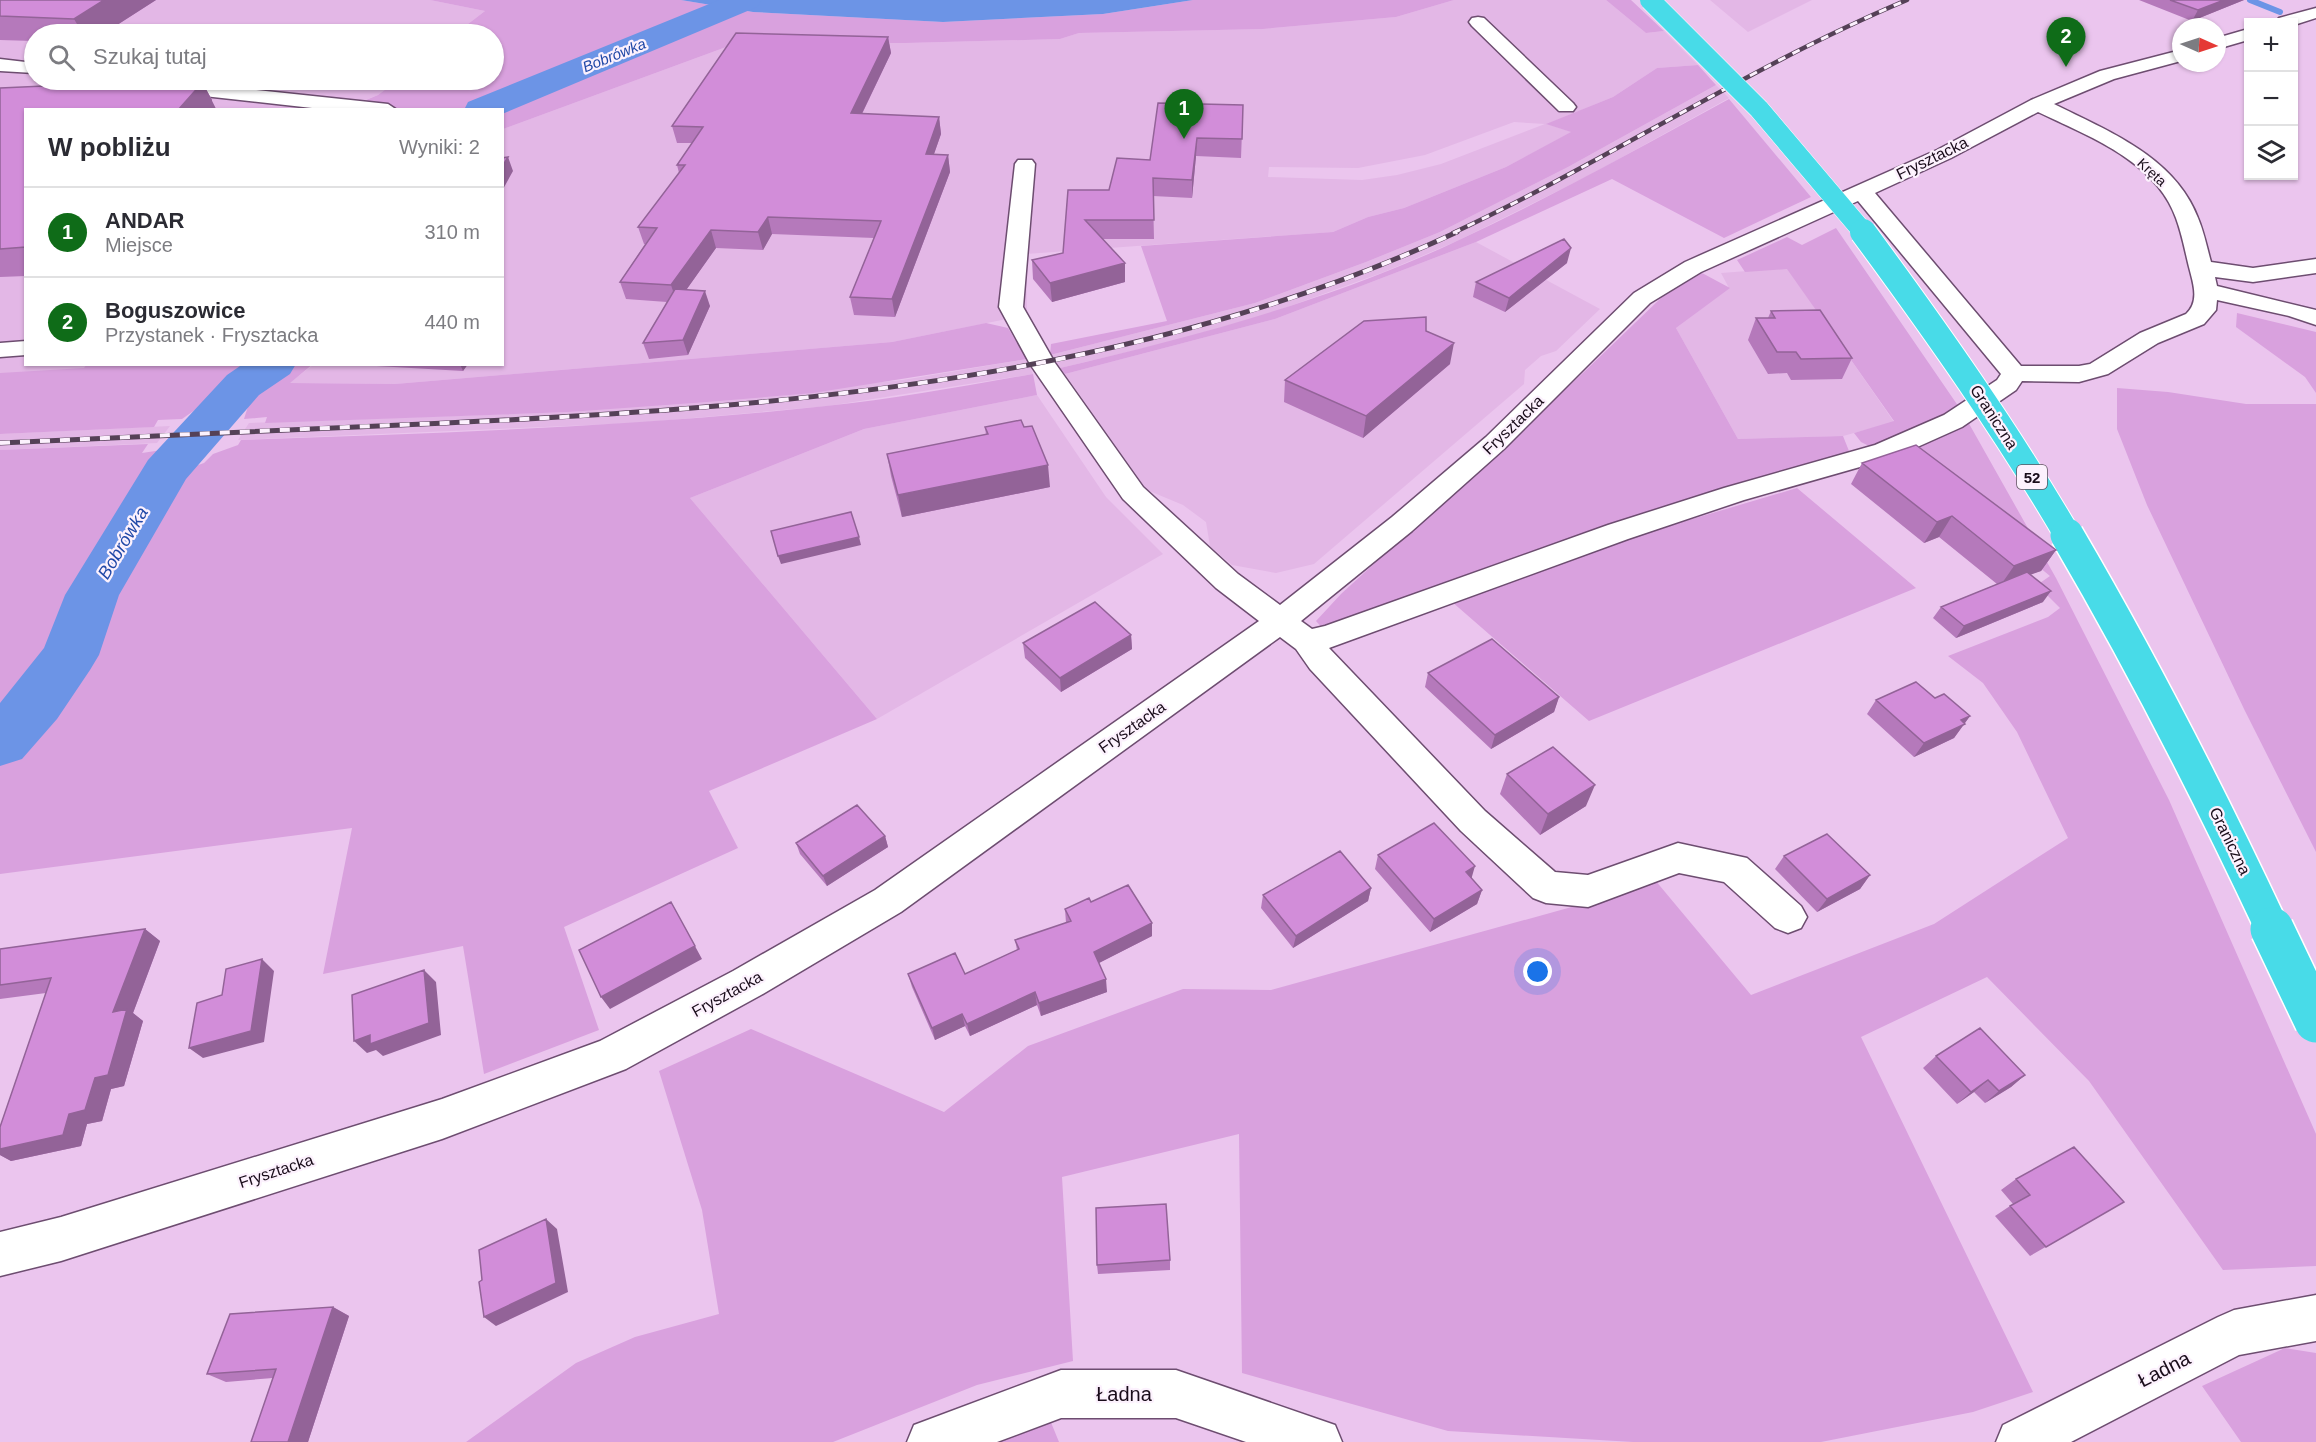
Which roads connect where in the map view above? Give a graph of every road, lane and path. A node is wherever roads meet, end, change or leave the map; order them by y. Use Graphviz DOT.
graph roads {
  1 [pos="1650,0"];
  2 [pos="2316,13"];
  3 [pos="2298,18"];
  4 [pos="1478,22"];
  5 [pos="2244,35"];
  6 [pos="2226,41"];
  7 [pos="2172,57"];
  8 [pos="0,65"];
  9 [pos="24,67"];
  10 [pos="179,90"];
  11 [pos="272,104"];
  12 [pos="2038,104"];
  13 [pos="1566,107"];
  14 [pos="349,108"];
  15 [pos="1025,164"];
  16 [pos="1860,193"];
  17 [pos="2316,266"];
  18 [pos="2204,279"];
  19 [pos="2316,318"];
  20 [pos="24,348"];
  21 [pos="0,350"];
  22 [pos="2013,373"];
  23 [pos="1295,631"];
  24 [pos="1788,917"];
  25 [pos="2316,1021"];
  26 [pos="0,1254"];
  27 [pos="2316,1318"];
  28 [pos="931,1442"];
  29 [pos="1318,1442"];
  30 [pos="2020,1442"];
  1 -- 25 [label="highway, Graniczna / 52, bridge"];
  2 -- 3 [label="street"];
  4 -- 13 [label="street"];
  5 -- 6 [label="street"];
  7 -- 12 [label="street, Frysztacka"];
  8 -- 9 [label="street"];
  10 -- 11 [label="street"];
  11 -- 14 [label="street"];
  12 -- 16 [label="street, Frysztacka"];
  12 -- 18 [label="street, Kręta"];
  15 -- 23 [label="street"];
  16 -- 22 [label="street"];
  16 -- 23 [label="street, Frysztacka"];
  17 -- 18 [label="street"];
  18 -- 19 [label="street"];
  18 -- 22 [label="street"];
  20 -- 21 [label="street"];
  22 -- 23 [label="street"];
  23 -- 24 [label="street"];
  23 -- 26 [label="street, Frysztacka"];
  27 -- 30 [label="street, Ładna"];
  28 -- 29 [label="street, Ładna"];
}
